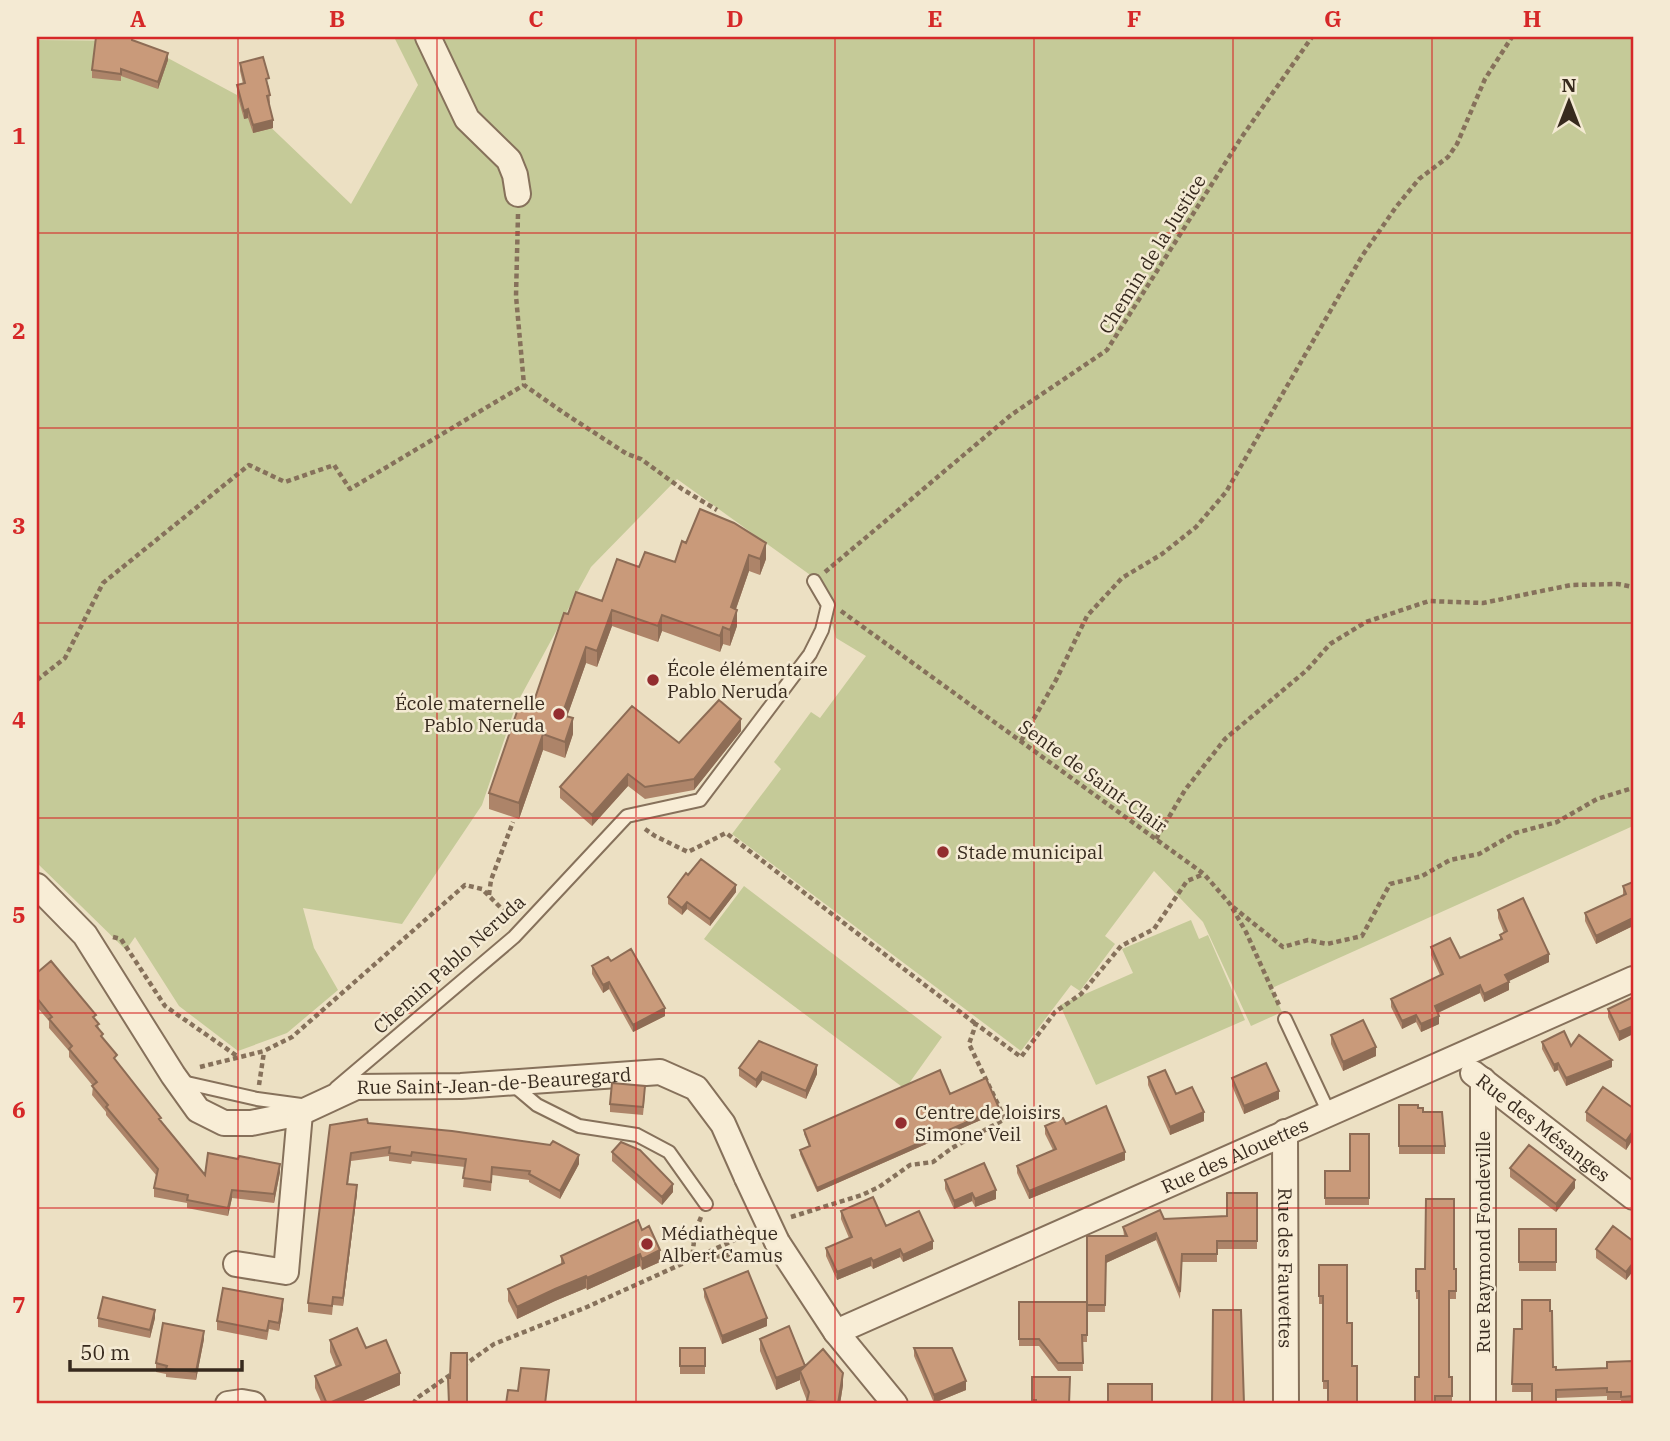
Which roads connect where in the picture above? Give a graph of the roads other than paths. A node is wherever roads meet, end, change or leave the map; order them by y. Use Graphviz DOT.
graph roads {
  1 [pos="428,37"];
  2 [pos="518,194"];
  3 [pos="814,581"];
  4 [pos="37,886"];
  5 [pos="1633,979"];
  6 [pos="1286,1019"];
  7 [pos="1453,1057"];
  8 [pos="1483,1080"];
  9 [pos="509,1082"];
  10 [pos="310,1108"];
  11 [pos="1329,1113"];
  12 [pos="1286,1132"];
  13 [pos="1633,1197"];
  14 [pos="706,1203"];
  15 [pos="236,1264"];
  16 [pos="836,1332"];
  17 [pos="228,1404"];
  18 [pos="253,1404"];
  19 [pos="895,1404"];
  20 [pos="1286,1404"];
  21 [pos="1483,1404"];
  1 -- 2 [label="street"];
  3 -- 10 [label="lane, Chemin Pablo Neruda"];
  4 -- 10 [label="street, Rue Saint-Jean-de-Beauregard"];
  5 -- 7 [label="street, Rue des Alouettes"];
  6 -- 11 [label="lane"];
  7 -- 8 [label="street, Rue des Mésanges"];
  7 -- 11 [label="street, Rue des Alouettes"];
  8 -- 13 [label="street, Rue des Mésanges"];
  8 -- 21 [label="street, Rue Raymond Fondeville"];
  9 -- 10 [label="street, Rue Saint-Jean-de-Beauregard"];
  9 -- 14 [label="lane"];
  9 -- 16 [label="street, Rue Saint-Jean-de-Beauregard, bridge"];
  10 -- 15 [label="street"];
  11 -- 12 [label="street, Rue des Alouettes"];
  12 -- 16 [label="street, Rue des Alouettes"];
  12 -- 20 [label="street, Rue des Fauvettes"];
  16 -- 19 [label="street, Rue Saint-Jean-de-Beauregard"];
  17 -- 18 [label="street"];
}
